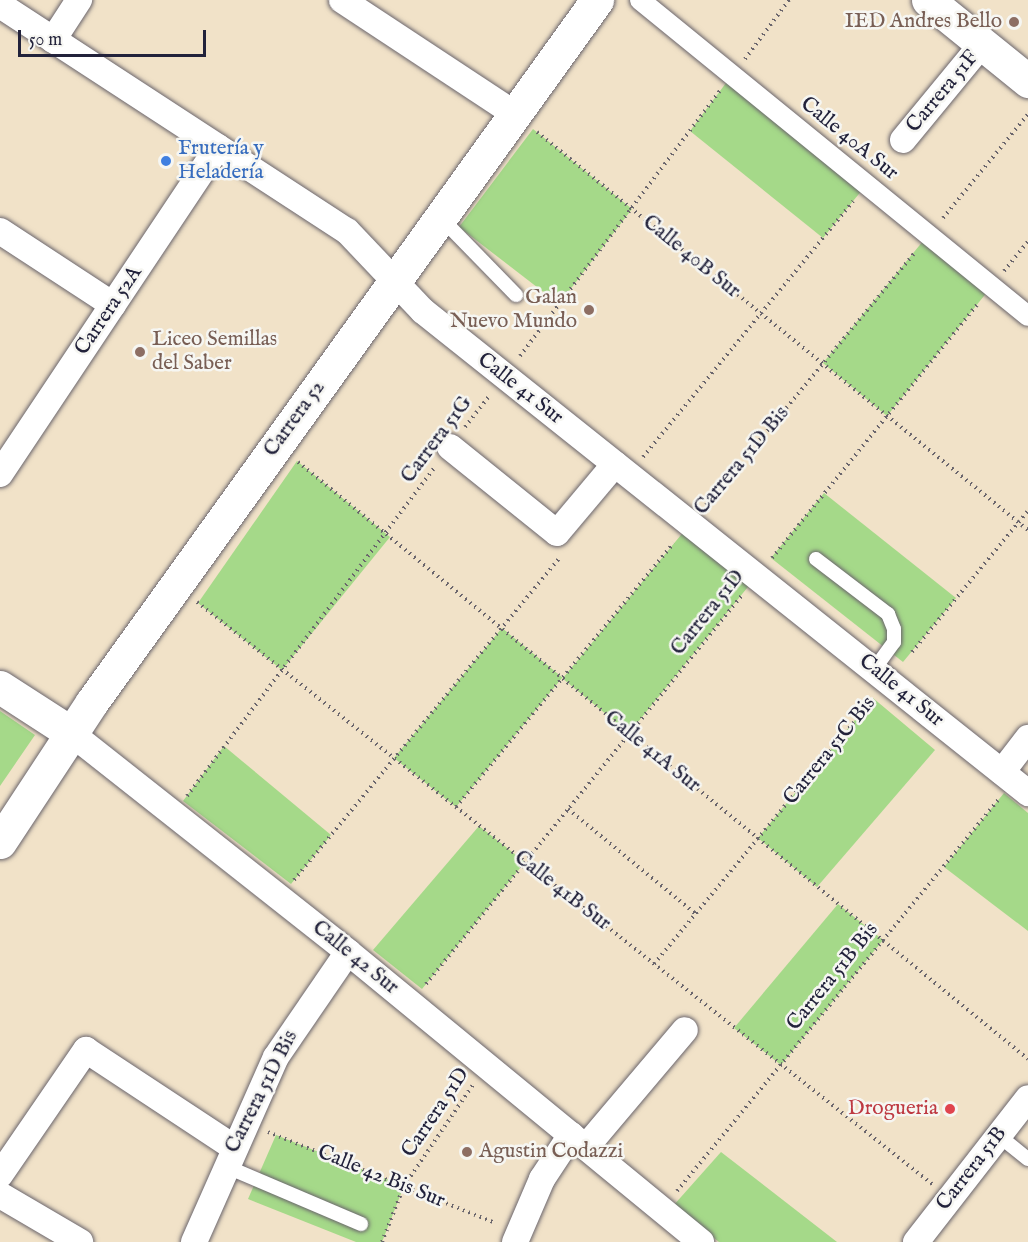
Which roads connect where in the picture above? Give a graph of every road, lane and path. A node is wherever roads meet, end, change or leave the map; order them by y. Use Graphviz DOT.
graph roads {
  1 [pos="79,0"];
  2 [pos="342,0"];
  3 [pos="597,0"];
  4 [pos="640,0"];
  5 [pos="789,0"];
  6 [pos="928,0"];
  7 [pos="0,5"];
  8 [pos="53,40"];
  9 [pos="982,44"];
  10 [pos="732,75"];
  11 [pos="1028,81"];
  12 [pos="514,114"];
  13 [pos="1028,114"];
  14 [pos="903,140"];
  15 [pos="218,147"];
  16 [pos="632,209"];
  17 [pos="440,217"];
  18 [pos="0,231"];
  19 [pos="928,235"];
  20 [pos="1028,241"];
  21 [pos="395,278"];
  22 [pos="992,286"];
  23 [pos="516,295"];
  24 [pos="113,305"];
  25 [pos="1028,316"];
  26 [pos="823,363"];
  27 [pos="505,376"];
  28 [pos="887,416"];
  29 [pos="277,444"];
  30 [pos="450,447"];
  31 [pos="4,461"];
  32 [pos="615,464"];
  33 [pos="1028,511"];
  34 [pos="1019,522"];
  35 [pos="690,524"];
  36 [pos="1028,530"];
  37 [pos="386,533"];
  38 [pos="816,559"];
  39 [pos="756,577"];
  40 [pos="176,586"];
  41 [pos="282,669"];
  42 [pos="881,676"];
  43 [pos="562,678"];
  44 [pos="0,687"];
  45 [pos="71,733"];
  46 [pos="629,733"];
  47 [pos="1028,738"];
  48 [pos="1014,782"];
  49 [pos="456,807"];
  50 [pos="568,809"];
  51 [pos="174,812"];
  52 [pos="758,838"];
  53 [pos="0,842"];
  54 [pos="525,862"];
  55 [pos="696,914"];
  56 [pos="883,940"];
  57 [pos="348,952"];
  58 [pos="654,964"];
  59 [pos="411,1004"];
  60 [pos="685,1030"];
  61 [pos="1028,1059"];
  62 [pos="781,1065"];
  63 [pos="487,1066"];
  64 [pos="1028,1098"];
  65 [pos="243,1123"];
  66 [pos="998,1135"];
  67 [pos="578,1141"];
  68 [pos="229,1157"];
  69 [pos="1028,1159"];
  70 [pos="0,1176"];
  71 [pos="404,1186"];
  72 [pos="0,1194"];
  73 [pos="949,1197"];
  74 [pos="662,1210"];
  75 [pos="361,1224"];
  76 [pos="517,1237"];
  77 [pos="80,1242"];
  78 [pos="194,1242"];
  79 [pos="382,1242"];
  80 [pos="701,1242"];
  81 [pos="916,1242"];
  1 -- 8 [label="street"];
  2 -- 12 [label="street"];
  3 -- 12 [label="street, Carrera 52"];
  4 -- 10 [label="street, Calle 40A Sur"];
  5 -- 10 [label="path, Carrera 51G"];
  6 -- 9 [label="street"];
  7 -- 8 [label="street, Calle 41 Sur"];
  8 -- 15 [label="street, Calle 41 Sur"];
  9 -- 11 [label="street"];
  9 -- 14 [label="street, Carrera 51F"];
  10 -- 16 [label="path, Carrera 51G"];
  10 -- 19 [label="street, Calle 40A Sur"];
  12 -- 16 [label="path, Calle 40B Sur"];
  12 -- 17 [label="street, Carrera 52"];
  13 -- 19 [label="path, Carrera 51D Bis"];
  15 -- 21 [label="street, Calle 41 Sur"];
  15 -- 24 [label="street, Carrera 52A"];
  16 -- 26 [label="path, Calle 40B Sur"];
  16 -- 27 [label="path, Carrera 51G"];
  17 -- 21 [label="street, Carrera 52"];
  17 -- 23 [label="lane"];
  18 -- 24 [label="street"];
  19 -- 22 [label="street, Calle 40A Sur"];
  19 -- 26 [label="path, Carrera 51D Bis"];
  20 -- 22 [label="path, Carrera 51D"];
  21 -- 27 [label="street, Calle 41 Sur"];
  21 -- 29 [label="street, Carrera 52"];
  22 -- 25 [label="street, Calle 40A Sur"];
  22 -- 28 [label="path, Carrera 51D"];
  24 -- 31 [label="street, Carrera 52A"];
  26 -- 28 [label="path, Calle 40B Sur"];
  26 -- 35 [label="path, Carrera 51D Bis"];
  27 -- 30 [label="path, Carrera 51G"];
  27 -- 32 [label="street, Calle 41 Sur"];
  28 -- 34 [label="path, Calle 40B Sur"];
  28 -- 39 [label="path, Carrera 51D"];
  29 -- 37 [label="path, Calle 41A Sur"];
  29 -- 40 [label="street, Carrera 52"];
  30 -- 32 [label="street"];
  30 -- 37 [label="path, Carrera 51G"];
  32 -- 35 [label="street, Calle 41 Sur"];
  33 -- 34 [label="path, Carrera 51C Bis"];
  34 -- 36 [label="path, Calle 40B Sur"];
  34 -- 42 [label="path, Carrera 51C Bis"];
  35 -- 39 [label="street, Calle 41 Sur"];
  35 -- 43 [label="path, Carrera 51D Bis"];
  37 -- 41 [label="path, Carrera 51G"];
  37 -- 43 [label="path, Calle 41A Sur"];
  38 -- 42 [label="lane"];
  39 -- 42 [label="street, Calle 41 Sur"];
  39 -- 46 [label="path, Carrera 51D"];
  40 -- 41 [label="path, Calle 41B Sur"];
  40 -- 45 [label="street, Carrera 52"];
  41 -- 49 [label="path, Calle 41B Sur"];
  41 -- 51 [label="path, Carrera 51G"];
  42 -- 48 [label="street, Calle 41 Sur"];
  42 -- 52 [label="path, Carrera 51C Bis"];
  43 -- 46 [label="path, Calle 41A Sur"];
  43 -- 49 [label="path, Carrera 51D Bis"];
  44 -- 45 [label="street, Calle 42 Sur"];
  45 -- 51 [label="street, Calle 42 Sur"];
  45 -- 53 [label="street, Carrera 52"];
  46 -- 50 [label="path, Carrera 51D"];
  46 -- 52 [label="path, Calle 41A Sur"];
  47 -- 48 [label="street"];
  48 -- 56 [label="path, Carrera 51B Bis"];
  49 -- 54 [label="path, Calle 41B Sur"];
  50 -- 54 [label="path, Carrera 51D"];
  50 -- 55 [label="path"];
  51 -- 57 [label="street, Calle 42 Sur"];
  52 -- 55 [label="path, Carrera 51C Bis"];
  52 -- 56 [label="path, Calle 41A Sur"];
  54 -- 58 [label="path, Calle 41B Sur"];
  54 -- 59 [label="path, Carrera 51D"];
  55 -- 58 [label="path, Carrera 51C Bis"];
  56 -- 61 [label="path, Calle 41A Sur"];
  56 -- 62 [label="path, Carrera 51B Bis"];
  57 -- 59 [label="street, Calle 42 Sur"];
  57 -- 65 [label="street, Carrera 51D Bis"];
  58 -- 62 [label="path, Calle 41B Sur"];
  59 -- 63 [label="street, Calle 42 Sur"];
  60 -- 67 [label="street"];
  62 -- 73 [label="path, Calle 41B Sur"];
  62 -- 74 [label="path, Carrera 51B Bis"];
  63 -- 67 [label="street, Calle 42 Sur"];
  63 -- 71 [label="path, Carrera 51D"];
  64 -- 66 [label="street, Carrera 51B"];
  65 -- 68 [label="street, Carrera 51D Bis"];
  65 -- 71 [label="path, Calle 42 Bis Sur"];
  66 -- 69 [label="lane"];
  66 -- 73 [label="street, Carrera 51B"];
  67 -- 74 [label="street, Calle 42 Sur"];
  67 -- 76 [label="street"];
  68 -- 70 [label="street"];
  68 -- 75 [label="lane"];
  68 -- 78 [label="street, Carrera 51D Bis"];
  71 -- 76 [label="path, Calle 42 Bis Sur"];
  71 -- 79 [label="path, Carrera 51D"];
  72 -- 77 [label="street"];
  73 -- 81 [label="street, Carrera 51B"];
  74 -- 80 [label="street, Calle 42 Sur"];
}
